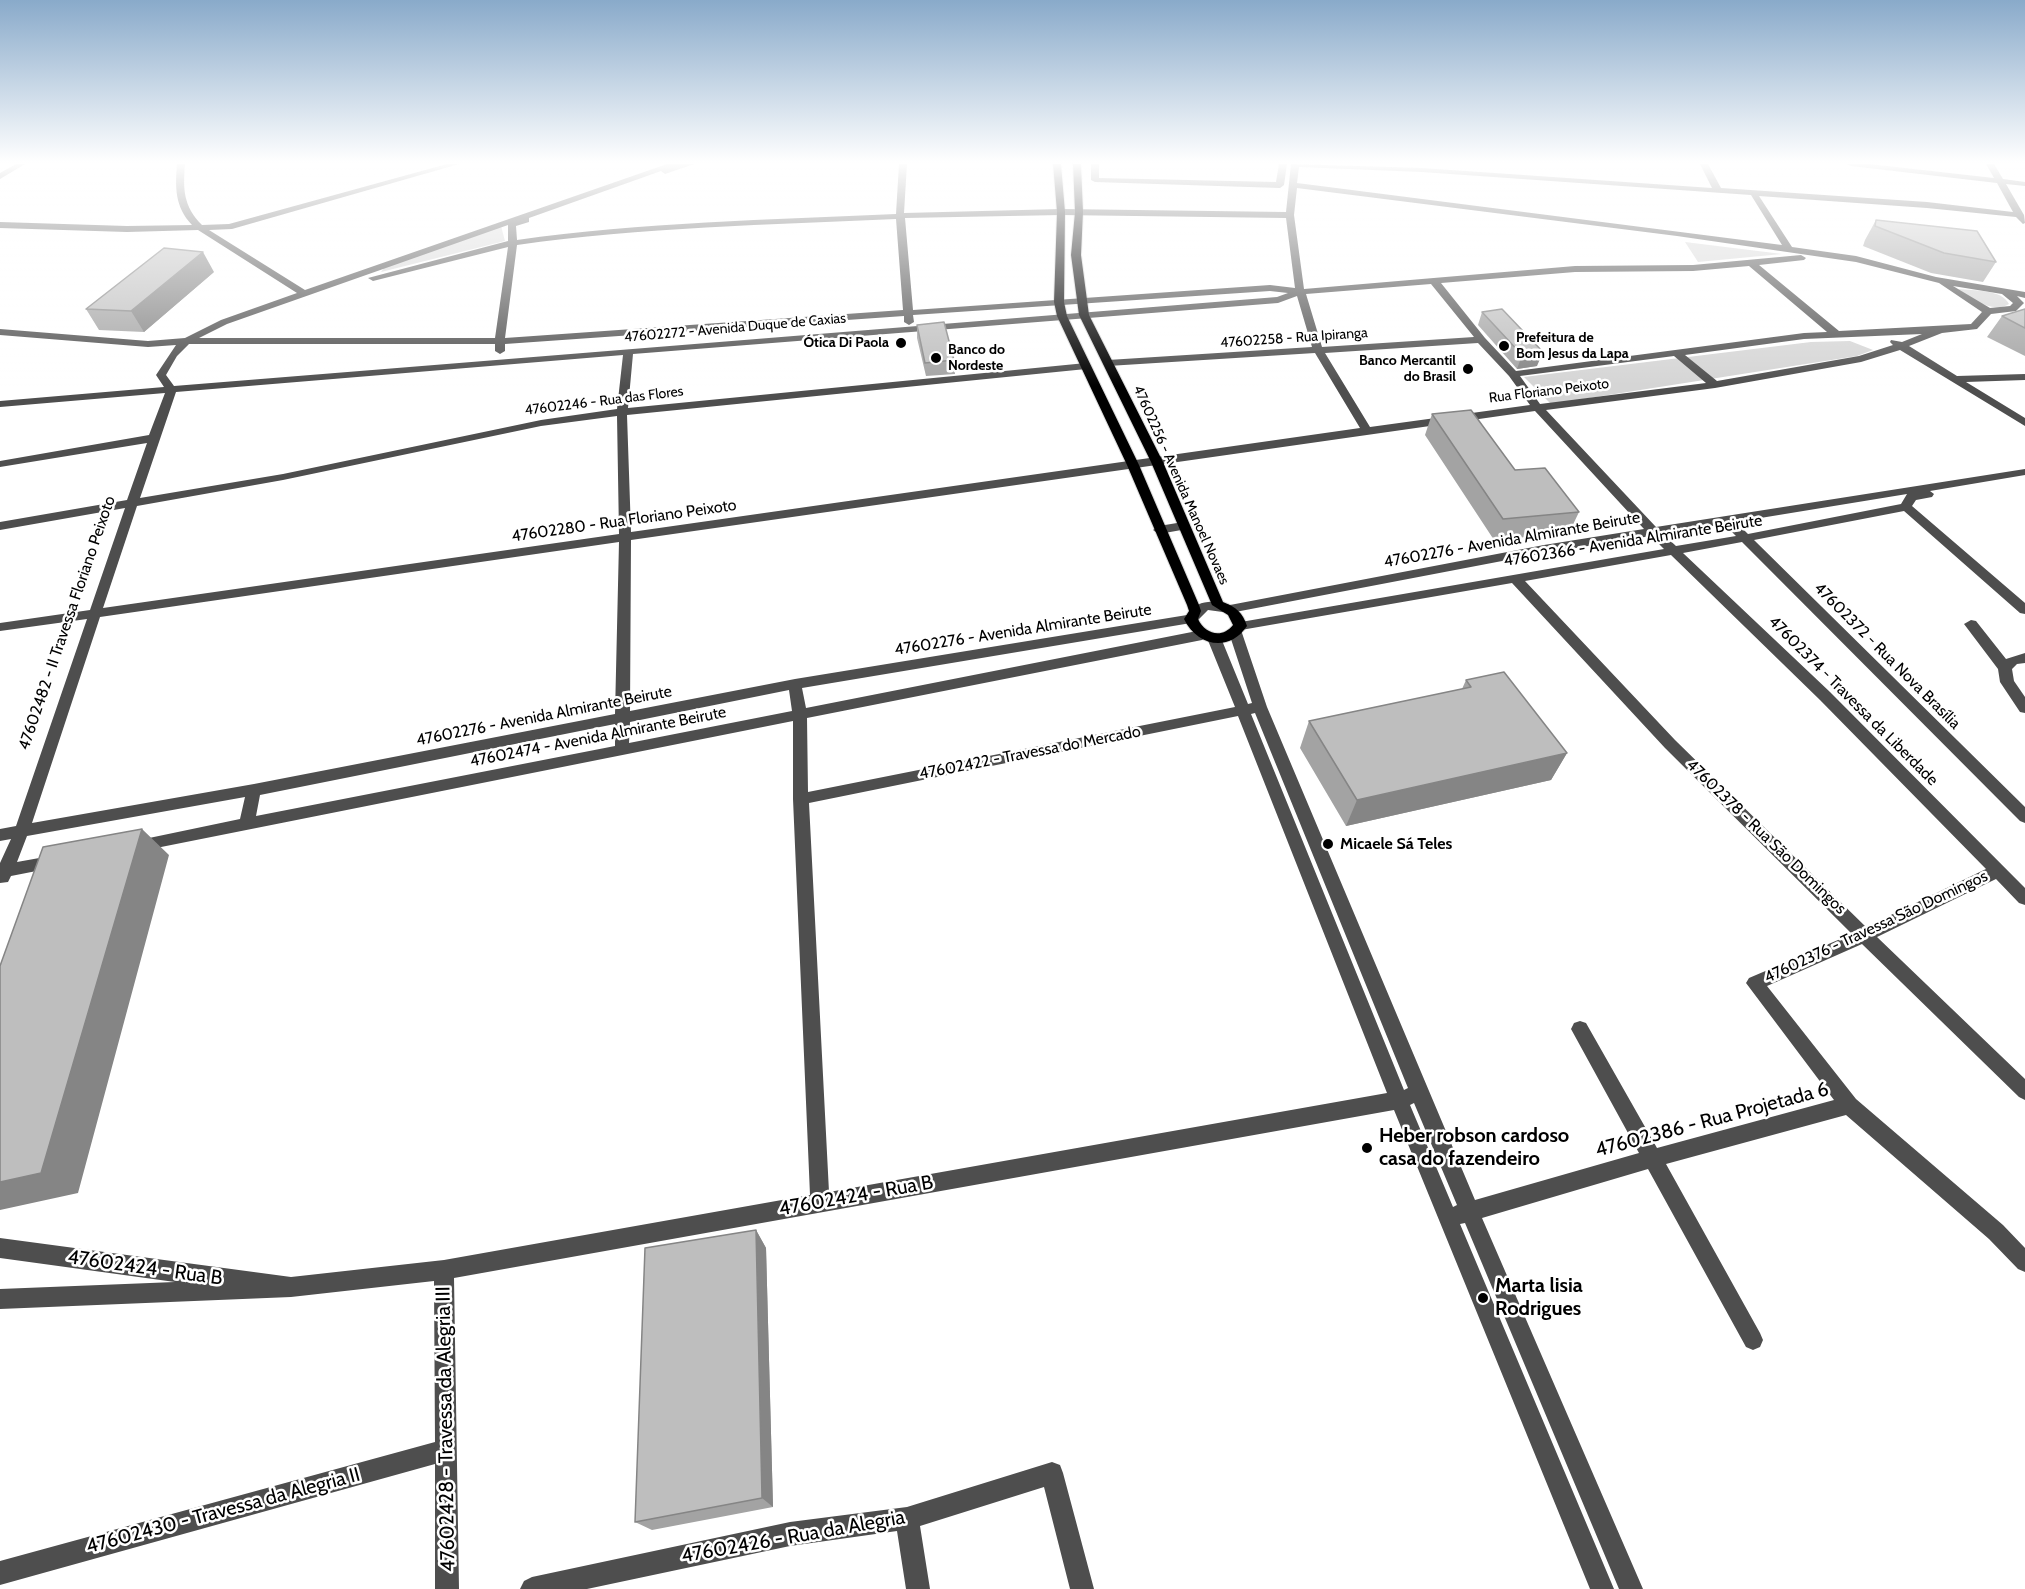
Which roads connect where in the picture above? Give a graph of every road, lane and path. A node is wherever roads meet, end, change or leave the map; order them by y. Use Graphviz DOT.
graph roads {
  1 [pos="216,238"];
  2 [pos="465,238"];
  3 [pos="512,238"];
  4 [pos="546,238"];
  5 [pos="902,238"];
  6 [pos="1060,238"];
  7 [pos="1077,238"];
  8 [pos="1293,238"];
  9 [pos="1711,238"];
  10 [pos="1782,238"];
  11 [pos="513,243"];
  12 [pos="1789,250"];
  13 [pos="1821,256"];
  14 [pos="1751,262"];
  15 [pos="1935,280"];
  16 [pos="1434,281"];
  17 [pos="1300,292"];
  18 [pos="2004,292"];
  19 [pos="303,293"];
  20 [pos="2025,295"];
  21 [pos="1081,301"];
  22 [pos="1059,302"];
  23 [pos="1988,311"];
  24 [pos="909,313"];
  25 [pos="1084,315"];
  26 [pos="1062,316"];
  27 [pos="0,323"];
  28 [pos="909,328"];
  29 [pos="1940,330"];
  30 [pos="0,332"];
  31 [pos="1880,333"];
  32 [pos="1837,335"];
  33 [pos="1481,340"];
  34 [pos="185,341"];
  35 [pos="500,341"];
  36 [pos="1901,346"];
  37 [pos="1318,350"];
  38 [pos="628,351"];
  39 [pos="1677,353"];
  40 [pos="501,361"];
  41 [pos="1108,363"];
  42 [pos="1086,366"];
  43 [pos="1513,374"];
  44 [pos="2025,377"];
  45 [pos="1955,379"];
  46 [pos="1715,386"];
  47 [pos="171,390"];
  48 [pos="0,404"];
  49 [pos="1538,408"];
  50 [pos="622,412"];
  51 [pos="2025,423"];
  52 [pos="1366,431"];
  53 [pos="151,438"];
  54 [pos="1157,462"];
  55 [pos="0,464"];
  56 [pos="1133,465"];
  57 [pos="2025,472"];
  58 [pos="2025,479"];
  59 [pos="1907,498"];
  60 [pos="129,505"];
  61 [pos="1726,519"];
  62 [pos="0,525"];
  63 [pos="1183,526"];
  64 [pos="1159,530"];
  65 [pos="1653,531"];
  66 [pos="625,537"];
  67 [pos="1747,540"];
  68 [pos="1674,552"];
  69 [pos="1514,577"];
  70 [pos="1224,607"];
  71 [pos="2025,610"];
  72 [pos="91,613"];
  73 [pos="1193,615"];
  74 [pos="1971,624"];
  75 [pos="0,627"];
  76 [pos="1238,629"];
  77 [pos="1208,637"];
  78 [pos="2025,658"];
  79 [pos="2005,668"];
  80 [pos="795,684"];
  81 [pos="1252,708"];
  82 [pos="2025,708"];
  83 [pos="800,716"];
  84 [pos="621,717"];
  85 [pos="622,751"];
  86 [pos="254,790"];
  87 [pos="801,799"];
  88 [pos="2025,817"];
  89 [pos="246,825"];
  90 [pos="11,833"];
  91 [pos="120,849"];
  92 [pos="74,857"];
  93 [pos="1997,871"];
  94 [pos="2,874"];
  95 [pos="2025,898"];
  96 [pos="1866,935"];
  97 [pos="1580,1029"];
  98 [pos="2025,1091"];
  99 [pos="1419,1093"];
  100 [pos="1399,1100"];
  101 [pos="1849,1105"];
  102 [pos="1651,1159"];
  103 [pos="820,1202"];
  104 [pos="1470,1211"];
  105 [pos="1448,1218"];
  106 [pos="0,1248"];
  107 [pos="2025,1262"];
  108 [pos="444,1270"];
  109 [pos="291,1287"];
  110 [pos="0,1299"];
  111 [pos="1753,1340"];
  112 [pos="446,1450"];
  113 [pos="907,1518"];
  114 [pos="0,1573"];
  115 [pos="447,1589"];
  116 [pos="532,1589"];
  117 [pos="918,1589"];
  118 [pos="1082,1589"];
  119 [pos="1602,1589"];
  120 [pos="1632,1589"];
  1 -- 19 [label="street"];
  2 -- 19 [label="street"];
  3 -- 11 [label="street"];
  4 -- 11 [label="street"];
  5 -- 24 [label="street"];
  6 -- 22 [label="main road"];
  7 -- 21 [label="main road, 47602256 - Avenida Manoel Novaes"];
  8 -- 17 [label="street"];
  9 -- 12 [label="street"];
  10 -- 12 [label="street"];
  11 -- 34 [label="street"];
  11 -- 35 [label="street"];
  12 -- 13 [label="street"];
  13 -- 14 [label="street, 47602272 - Avenida Duque de Caxias"];
  13 -- 15 [label="street"];
  14 -- 16 [label="street, 47602272 - Avenida Duque de Caxias"];
  14 -- 32 [label="street"];
  15 -- 18 [label="street"];
  15 -- 23 [label="street"];
  16 -- 17 [label="street, 47602272 - Avenida Duque de Caxias"];
  16 -- 33 [label="street, 47602374 - Travessa da Liberdade"];
  17 -- 21 [label="street, 47602272 - Avenida Duque de Caxias"];
  17 -- 25 [label="street, 47602272 - Avenida Duque de Caxias"];
  17 -- 37 [label="street"];
  18 -- 20 [label="street"];
  18 -- 23 [label="street, Rua Floriano Peixoto"];
  19 -- 34 [label="street"];
  21 -- 22 [label="street, 47602272 - Avenida Duque de Caxias"];
  21 -- 25 [label="main road, 47602256 - Avenida Manoel Novaes"];
  22 -- 24 [label="street, 47602272 - Avenida Duque de Caxias"];
  22 -- 26 [label="main road"];
  23 -- 29 [label="street, Rua Floriano Peixoto"];
  24 -- 28 [label="street"];
  24 -- 35 [label="street, 47602272 - Avenida Duque de Caxias"];
  25 -- 26 [label="street, 47602272 - Avenida Duque de Caxias"];
  25 -- 41 [label="main road, 47602256 - Avenida Manoel Novaes"];
  26 -- 28 [label="street, 47602272 - Avenida Duque de Caxias"];
  26 -- 42 [label="main road"];
  27 -- 34 [label="street"];
  28 -- 38 [label="street, 47602272 - Avenida Duque de Caxias"];
  29 -- 31 [label="street, Rua Floriano Peixoto"];
  29 -- 36 [label="street, Rua Floriano Peixoto"];
  30 -- 34 [label="street"];
  31 -- 32 [label="street, Rua Floriano Peixoto"];
  31 -- 36 [label="street"];
  32 -- 39 [label="street, Rua Floriano Peixoto"];
  33 -- 37 [label="street, 47602258 - Rua Ipiranga"];
  33 -- 43 [label="street, 47602374 - Travessa da Liberdade"];
  34 -- 35 [label="street, 47602272 - Avenida Duque de Caxias"];
  34 -- 47 [label="street"];
  35 -- 40 [label="street"];
  36 -- 45 [label="street"];
  36 -- 46 [label="street, Rua Floriano Peixoto"];
  37 -- 41 [label="street, 47602258 - Rua Ipiranga"];
  37 -- 52 [label="street"];
  38 -- 40 [label="street, 47602272 - Avenida Duque de Caxias"];
  38 -- 50 [label="street"];
  39 -- 43 [label="street, Rua Floriano Peixoto"];
  39 -- 46 [label="street"];
  40 -- 47 [label="street, 47602272 - Avenida Duque de Caxias"];
  41 -- 54 [label="main road, 47602256 - Avenida Manoel Novaes"];
  42 -- 50 [label="street, 47602246 - Rua das Flores"];
  42 -- 56 [label="main road"];
  43 -- 49 [label="street, 47602374 - Travessa da Liberdade"];
  44 -- 45 [label="street"];
  45 -- 51 [label="street"];
  46 -- 49 [label="street, Rua Floriano Peixoto"];
  47 -- 48 [label="street, 47602272 - Avenida Duque de Caxias"];
  47 -- 53 [label="street, 47602482 - II Travessa Floriano Peixoto"];
  49 -- 52 [label="street, Rua Floriano Peixoto"];
  49 -- 65 [label="street, 47602374 - Travessa da Liberdade"];
  50 -- 60 [label="street, 47602246 - Rua das Flores"];
  50 -- 66 [label="street"];
  52 -- 54 [label="street, Rua Floriano Peixoto"];
  53 -- 55 [label="street"];
  53 -- 60 [label="street, 47602482 - II Travessa Floriano Peixoto"];
  54 -- 56 [label="street, 47602280 - Rua Floriano Peixoto"];
  54 -- 63 [label="main road, 47602256 - Avenida Manoel Novaes"];
  56 -- 64 [label="main road"];
  56 -- 66 [label="street, 47602280 - Rua Floriano Peixoto"];
  57 -- 59 [label="street, 47602276 - Avenida Almirante Beirute"];
  58 -- 59 [label="street, 47602366 - Avenida Almirante Beirute"];
  59 -- 61 [label="street, 47602276 - Avenida Almirante Beirute"];
  59 -- 67 [label="street, 47602366 - Avenida Almirante Beirute"];
  59 -- 71 [label="street"];
  60 -- 62 [label="street, 47602246 - Rua das Flores"];
  60 -- 72 [label="street, 47602482 - II Travessa Floriano Peixoto"];
  61 -- 65 [label="street, 47602276 - Avenida Almirante Beirute"];
  61 -- 67 [label="street, 47602372 - Rua Nova Brasília"];
  63 -- 64 [label="street"];
  63 -- 70 [label="main road, 47602256 - Avenida Manoel Novaes"];
  64 -- 73 [label="main road"];
  65 -- 68 [label="street, 47602374 - Travessa da Liberdade"];
  65 -- 70 [label="street, 47602276 - Avenida Almirante Beirute"];
  66 -- 72 [label="street, 47602280 - Rua Floriano Peixoto"];
  66 -- 84 [label="street"];
  67 -- 68 [label="street, 47602366 - Avenida Almirante Beirute"];
  67 -- 88 [label="street, 47602372 - Rua Nova Brasília"];
  68 -- 69 [label="street, 47602366 - Avenida Almirante Beirute"];
  68 -- 93 [label="street, 47602374 - Travessa da Liberdade"];
  69 -- 76 [label="street, 47602366 - Avenida Almirante Beirute"];
  69 -- 96 [label="street, 47602378 - Rua São Domingos"];
  70 -- 73 [label="street, 47602276 - Avenida Almirante Beirute"];
  70 -- 76 [label="main road, 47602256 - Avenida Manoel Novaes"];
  72 -- 75 [label="street, 47602280 - Rua Floriano Peixoto"];
  72 -- 90 [label="street, 47602482 - II Travessa Floriano Peixoto"];
  73 -- 77 [label="main road"];
  73 -- 80 [label="street, 47602276 - Avenida Almirante Beirute"];
  74 -- 79 [label="street"];
  76 -- 77 [label="main road"];
  76 -- 81 [label="street"];
  77 -- 81 [label="street"];
  77 -- 83 [label="street, 47602474 - Avenida Almirante Beirute"];
  78 -- 79 [label="street"];
  79 -- 82 [label="street"];
  80 -- 83 [label="street"];
  80 -- 84 [label="street, 47602276 - Avenida Almirante Beirute"];
  81 -- 87 [label="street, 47602422 - Travessa do Mercado"];
  81 -- 99 [label="street"];
  81 -- 100 [label="street"];
  83 -- 85 [label="street, 47602474 - Avenida Almirante Beirute"];
  83 -- 87 [label="street"];
  84 -- 85 [label="street"];
  84 -- 86 [label="street, 47602276 - Avenida Almirante Beirute"];
  85 -- 89 [label="street, 47602474 - Avenida Almirante Beirute"];
  86 -- 89 [label="street"];
  86 -- 90 [label="street, 47602276 - Avenida Almirante Beirute"];
  87 -- 103 [label="street"];
  89 -- 91 [label="street, 47602474 - Avenida Almirante Beirute"];
  90 -- 94 [label="street, 47602482 - II Travessa Floriano Peixoto"];
  92 -- 94 [label="street"];
  93 -- 95 [label="street, 47602374 - Travessa da Liberdade"];
  93 -- 96 [label="street, 47602376 - Travessa São Domingos"];
  96 -- 98 [label="street, 47602378 - Rua São Domingos"];
  96 -- 101 [label="street, 47602376 - Travessa São Domingos"];
  97 -- 102 [label="street"];
  99 -- 100 [label="street, 47602424 - Rua B"];
  99 -- 104 [label="street"];
  100 -- 103 [label="street, 47602424 - Rua B"];
  100 -- 105 [label="street"];
  101 -- 102 [label="street, 47602386 - Rua Projetada 6"];
  101 -- 107 [label="street"];
  102 -- 104 [label="street, 47602386 - Rua Projetada 6"];
  102 -- 111 [label="street"];
  103 -- 108 [label="street, 47602424 - Rua B"];
  104 -- 105 [label="street, 47602386 - Rua Projetada 6"];
  104 -- 120 [label="street"];
  105 -- 119 [label="street"];
  106 -- 109 [label="street, 47602424 - Rua B"];
  108 -- 109 [label="street, 47602424 - Rua B"];
  108 -- 112 [label="street, 47602428 - Travessa da Alegria III"];
  109 -- 110 [label="street, 47602424 - Rua B"];
  112 -- 114 [label="street, 47602430 - Travessa da Alegria II"];
  112 -- 115 [label="street, 47602428 - Travessa da Alegria III"];
  113 -- 116 [label="street, 47602426 - Rua da Alegria"];
  113 -- 117 [label="street"];
  113 -- 118 [label="street, 47602426 - Rua da Alegria"];
}
